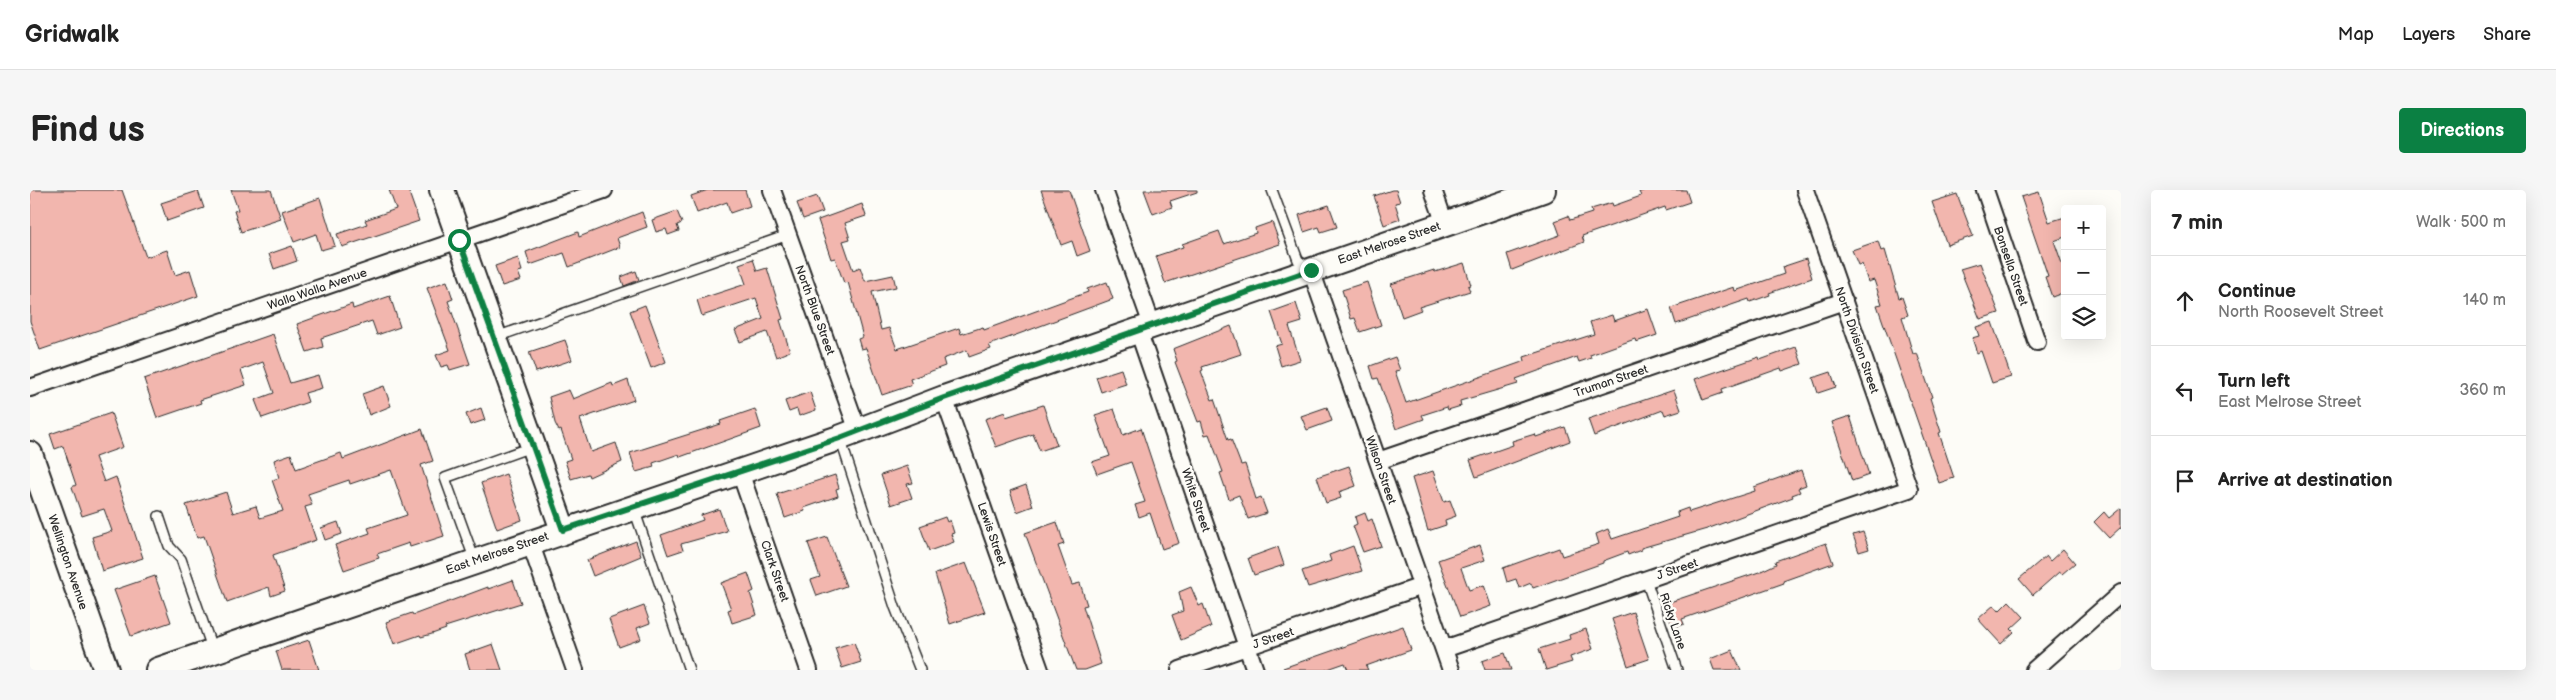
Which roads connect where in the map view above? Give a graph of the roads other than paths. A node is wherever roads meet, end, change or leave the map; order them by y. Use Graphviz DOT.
graph roads {
  1 [pos="442,190"];
  2 [pos="604,190"];
  3 [pos="772,190"];
  4 [pos="1104,190"];
  5 [pos="1272,190"];
  6 [pos="1433,190"];
  7 [pos="1543,190"];
  8 [pos="1805,190"];
  9 [pos="1985,190"];
  10 [pos="1445,224"];
  11 [pos="788,235"];
  12 [pos="459,240"];
  13 [pos="1311,270"];
  14 [pos="1844,301"];
  15 [pos="1145,328"];
  16 [pos="494,337"];
  17 [pos="2037,342"];
  18 [pos="30,388"];
  19 [pos="944,398"];
  20 [pos="849,434"];
  21 [pos="533,446"];
  22 [pos="30,454"];
  23 [pos="1378,461"];
  24 [pos="740,472"];
  25 [pos="1909,489"];
  26 [pos="633,508"];
  27 [pos="159,516"];
  28 [pos="563,530"];
  29 [pos="530,542"];
  30 [pos="475,561"];
  31 [pos="1646,580"];
  32 [pos="1422,586"];
  33 [pos="2121,593"];
  34 [pos="1247,647"];
  35 [pos="1444,649"];
  36 [pos="213,651"];
  37 [pos="106,670"];
  38 [pos="158,670"];
  39 [pos="575,670"];
  40 [pos="689,670"];
  41 [pos="810,670"];
  42 [pos="920,670"];
  43 [pos="1040,670"];
  44 [pos="1180,670"];
  45 [pos="1254,670"];
  46 [pos="1451,670"];
  47 [pos="1677,670"];
  48 [pos="2034,670"];
  1 -- 12 [label="main road"];
  2 -- 12 [label="street, Walla Walla Avenue"];
  3 -- 11 [label="street, North Blue Street"];
  4 -- 15 [label="street, White Street"];
  5 -- 13 [label="lane"];
  6 -- 10 [label="street"];
  7 -- 10 [label="main road, East Melrose Street"];
  8 -- 14 [label="street, North Division Street"];
  9 -- 17 [label="street, Bonsella Street"];
  10 -- 13 [label="main road, East Melrose Street"];
  11 -- 16 [label="lane"];
  11 -- 20 [label="street, North Blue Street"];
  12 -- 16 [label="main road"];
  12 -- 18 [label="street, Walla Walla Avenue"];
  13 -- 15 [label="main road, East Melrose Street"];
  13 -- 23 [label="street, Wilson Street"];
  14 -- 23 [label="street, Truman Street"];
  14 -- 25 [label="street, North Division Street"];
  15 -- 19 [label="main road, East Melrose Street"];
  15 -- 34 [label="street, White Street"];
  16 -- 21 [label="main road"];
  19 -- 20 [label="main road, East Melrose Street"];
  19 -- 43 [label="street, Lewis Street"];
  20 -- 24 [label="main road, East Melrose Street"];
  20 -- 42 [label="lane"];
  21 -- 28 [label="main road"];
  21 -- 30 [label="lane"];
  22 -- 37 [label="main road, Wellington Avenue"];
  23 -- 32 [label="street, Wilson Street"];
  24 -- 26 [label="main road, East Melrose Street"];
  24 -- 41 [label="street, Clark Street"];
  25 -- 31 [label="street, J Street"];
  26 -- 28 [label="main road, East Melrose Street"];
  26 -- 40 [label="lane"];
  27 -- 36 [label="lane"];
  28 -- 29 [label="main road, East Melrose Street"];
  29 -- 30 [label="main road, East Melrose Street"];
  29 -- 39 [label="street"];
  30 -- 36 [label="main road, East Melrose Street"];
  31 -- 35 [label="street, J Street"];
  31 -- 47 [label="lane, Ricky Lane"];
  32 -- 34 [label="street, J Street"];
  32 -- 35 [label="street, Wilson Street"];
  33 -- 48 [label="street"];
  34 -- 44 [label="street, J Street"];
  34 -- 45 [label="street, White Street"];
  35 -- 46 [label="street, Wilson Street"];
  36 -- 38 [label="main road, East Melrose Street"];
}
